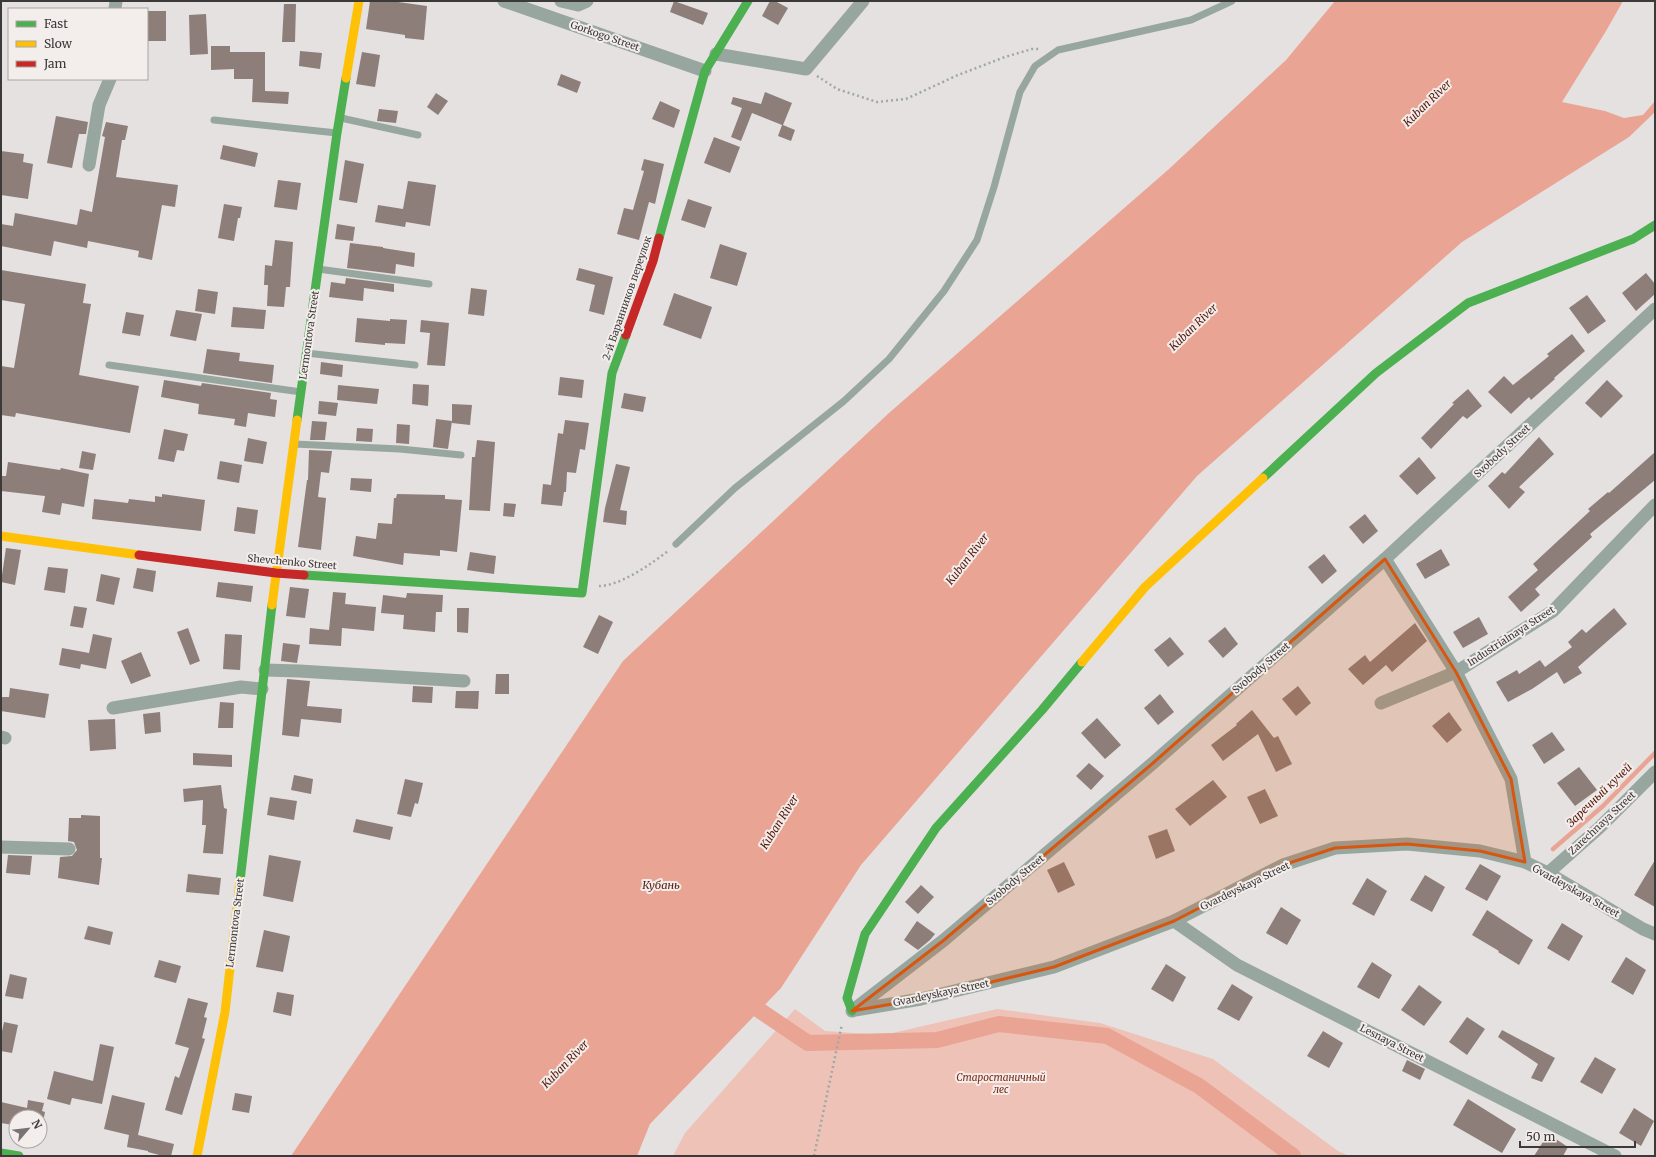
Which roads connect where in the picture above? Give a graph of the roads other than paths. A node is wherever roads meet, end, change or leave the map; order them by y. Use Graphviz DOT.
graph roads {
  1 [pos="359,1"];
  2 [pos="504,1"];
  3 [pos="561,1"];
  4 [pos="587,1"];
  5 [pos="748,1"];
  6 [pos="863,1"];
  7 [pos="1232,1"];
  8 [pos="716,54"];
  9 [pos="705,71"];
  10 [pos="110,80"];
  11 [pos="339,118"];
  12 [pos="214,120"];
  13 [pos="336,133"];
  14 [pos="418,135"];
  15 [pos="89,165"];
  16 [pos="1655,224"];
  17 [pos="318,270"];
  18 [pos="429,284"];
  19 [pos="1655,309"];
  20 [pos="306,354"];
  21 [pos="109,365"];
  22 [pos="415,365"];
  23 [pos="301,392"];
  24 [pos="294,444"];
  25 [pos="461,455"];
  26 [pos="1655,505"];
  27 [pos="1,536"];
  28 [pos="676,544"];
  29 [pos="1385,559"];
  30 [pos="276,573"];
  31 [pos="583,589"];
  32 [pos="264,670"];
  33 [pos="1456,672"];
  34 [pos="464,681"];
  35 [pos="262,689"];
  36 [pos="1381,703"];
  37 [pos="113,708"];
  38 [pos="1655,772"];
  39 [pos="1,847"];
  40 [pos="69,849"];
  41 [pos="1525,862"];
  42 [pos="1548,873"];
  43 [pos="1174,921"];
  44 [pos="1655,934"];
  45 [pos="852,1011"];
  46 [pos="1,1153"];
  47 [pos="19,1156"];
  48 [pos="197,1156"];
  49 [pos="1615,1156"];
  1 -- 11 [label="street, Lermontova Street"];
  2 -- 9 [label="street, Gorkogo Street"];
  3 -- 4 [label="street, Gorkogo Street"];
  5 -- 8 [label="street, 2-й Баранников переулок"];
  6 -- 8 [label="street"];
  7 -- 28 [label="lane"];
  8 -- 9 [label="street, 2-й Баранников переулок"];
  9 -- 31 [label="street, 2-й Баранников переулок"];
  10 -- 15 [label="street"];
  11 -- 13 [label="street, Lermontova Street"];
  11 -- 14 [label="lane"];
  12 -- 13 [label="lane"];
  13 -- 17 [label="street, Lermontova Street"];
  16 -- 45 [label="street"];
  17 -- 18 [label="lane"];
  17 -- 20 [label="street, Lermontova Street"];
  19 -- 29 [label="street, Svobody Street"];
  20 -- 22 [label="lane"];
  20 -- 23 [label="street, Lermontova Street"];
  21 -- 23 [label="lane"];
  23 -- 24 [label="street, Lermontova Street"];
  24 -- 25 [label="lane"];
  24 -- 30 [label="street, Lermontova Street"];
  26 -- 33 [label="street, Industrialnaya Street"];
  27 -- 30 [label="street, Shevchenko Street"];
  29 -- 33 [label="street"];
  29 -- 45 [label="street, Svobody Street"];
  30 -- 31 [label="street, Shevchenko Street"];
  30 -- 32 [label="street, Lermontova Street"];
  32 -- 34 [label="street"];
  32 -- 35 [label="street, Lermontova Street"];
  33 -- 36 [label="street, Industrialnaya Street"];
  33 -- 41 [label="street"];
  35 -- 37 [label="street"];
  35 -- 48 [label="street, Lermontova Street"];
  38 -- 42 [label="street, Zarechnaya Street"];
  39 -- 40 [label="street"];
  41 -- 42 [label="street, Gvardeyskaya Street"];
  41 -- 43 [label="street, Gvardeyskaya Street"];
  42 -- 44 [label="street, Gvardeyskaya Street"];
  43 -- 45 [label="street, Gvardeyskaya Street"];
  43 -- 49 [label="street, Lesnaya Street"];
  46 -- 47 [label="street"];
}
